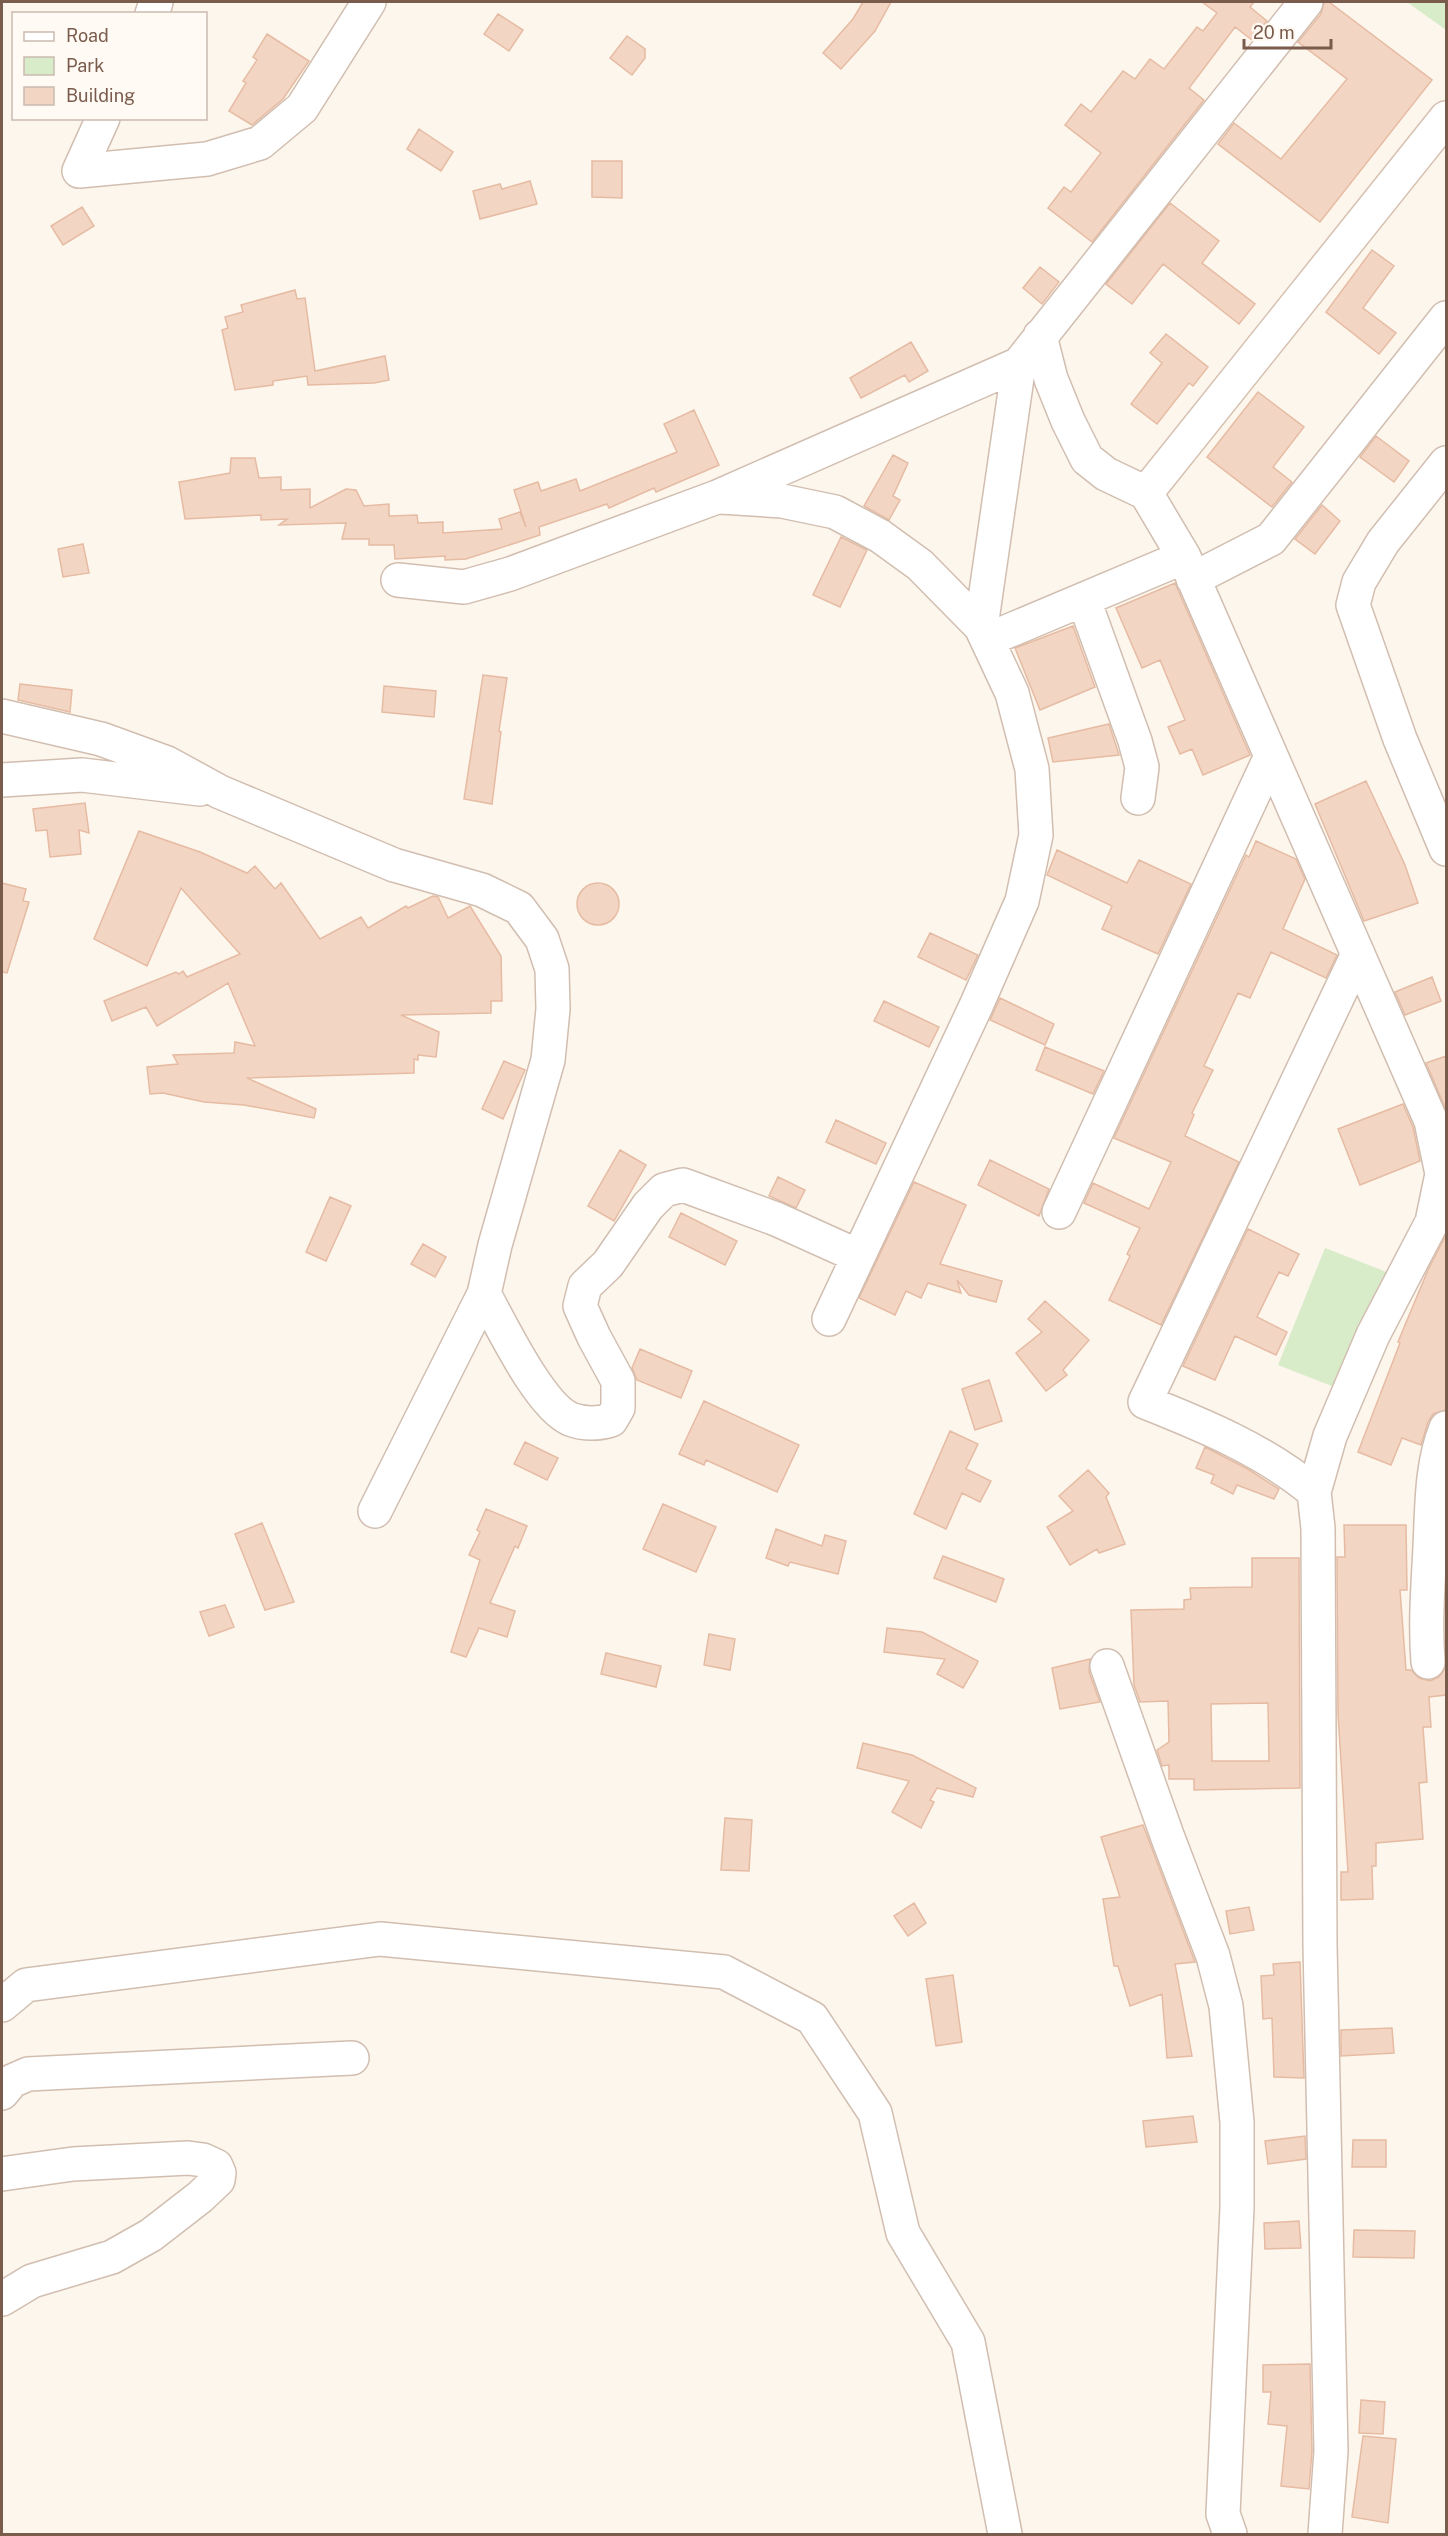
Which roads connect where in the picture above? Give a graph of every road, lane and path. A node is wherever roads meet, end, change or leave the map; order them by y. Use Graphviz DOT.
graph roads {
  1 [pos="369,2"];
  2 [pos="1306,2"];
  3 [pos="1446,118"];
  4 [pos="102,120"];
  5 [pos="1446,318"];
  6 [pos="1040,336"];
  7 [pos="1019,364"];
  8 [pos="1446,463"];
  9 [pos="1146,494"];
  10 [pos="717,497"];
  11 [pos="1188,568"];
  12 [pos="398,580"];
  13 [pos="1084,600"];
  14 [pos="984,634"];
  15 [pos="2,716"];
  16 [pos="1271,756"];
  17 [pos="2,780"];
  18 [pos="220,792"];
  19 [pos="1138,798"];
  20 [pos="1446,849"];
  21 [pos="1358,954"];
  22 [pos="1059,1212"];
  23 [pos="858,1256"];
  24 [pos="484,1294"];
  25 [pos="829,1319"];
  26 [pos="1446,1428"];
  27 [pos="1314,1492"];
  28 [pos="375,1511"];
  29 [pos="1428,1662"];
  30 [pos="1107,1666"];
  31 [pos="2,2005"];
  32 [pos="352,2058"];
  33 [pos="2,2093"];
  34 [pos="2,2174"];
  35 [pos="2,2299"];
  36 [pos="1005,2535"];
  37 [pos="1230,2535"];
  38 [pos="1325,2535"];
  1 -- 4 [label="street"];
  2 -- 6 [label="street"];
  3 -- 9 [label="street"];
  5 -- 11 [label="street"];
  6 -- 7 [label="street"];
  6 -- 9 [label="street"];
  7 -- 10 [label="street"];
  7 -- 14 [label="street"];
  8 -- 20 [label="street"];
  9 -- 11 [label="street"];
  10 -- 12 [label="street"];
  10 -- 14 [label="street"];
  11 -- 13 [label="street"];
  11 -- 16 [label="street"];
  13 -- 14 [label="street"];
  13 -- 19 [label="street"];
  14 -- 23 [label="street"];
  15 -- 18 [label="street"];
  16 -- 21 [label="street"];
  16 -- 22 [label="street"];
  17 -- 18 [label="street"];
  18 -- 24 [label="street"];
  21 -- 27 [label="street"];
  21 -- 27 [label="street"];
  23 -- 24 [label="street"];
  23 -- 25 [label="street"];
  24 -- 28 [label="street"];
  26 -- 29 [label="street"];
  27 -- 38 [label="street"];
  30 -- 37 [label="street"];
  31 -- 36 [label="street"];
  32 -- 33 [label="street"];
  34 -- 35 [label="street"];
}
